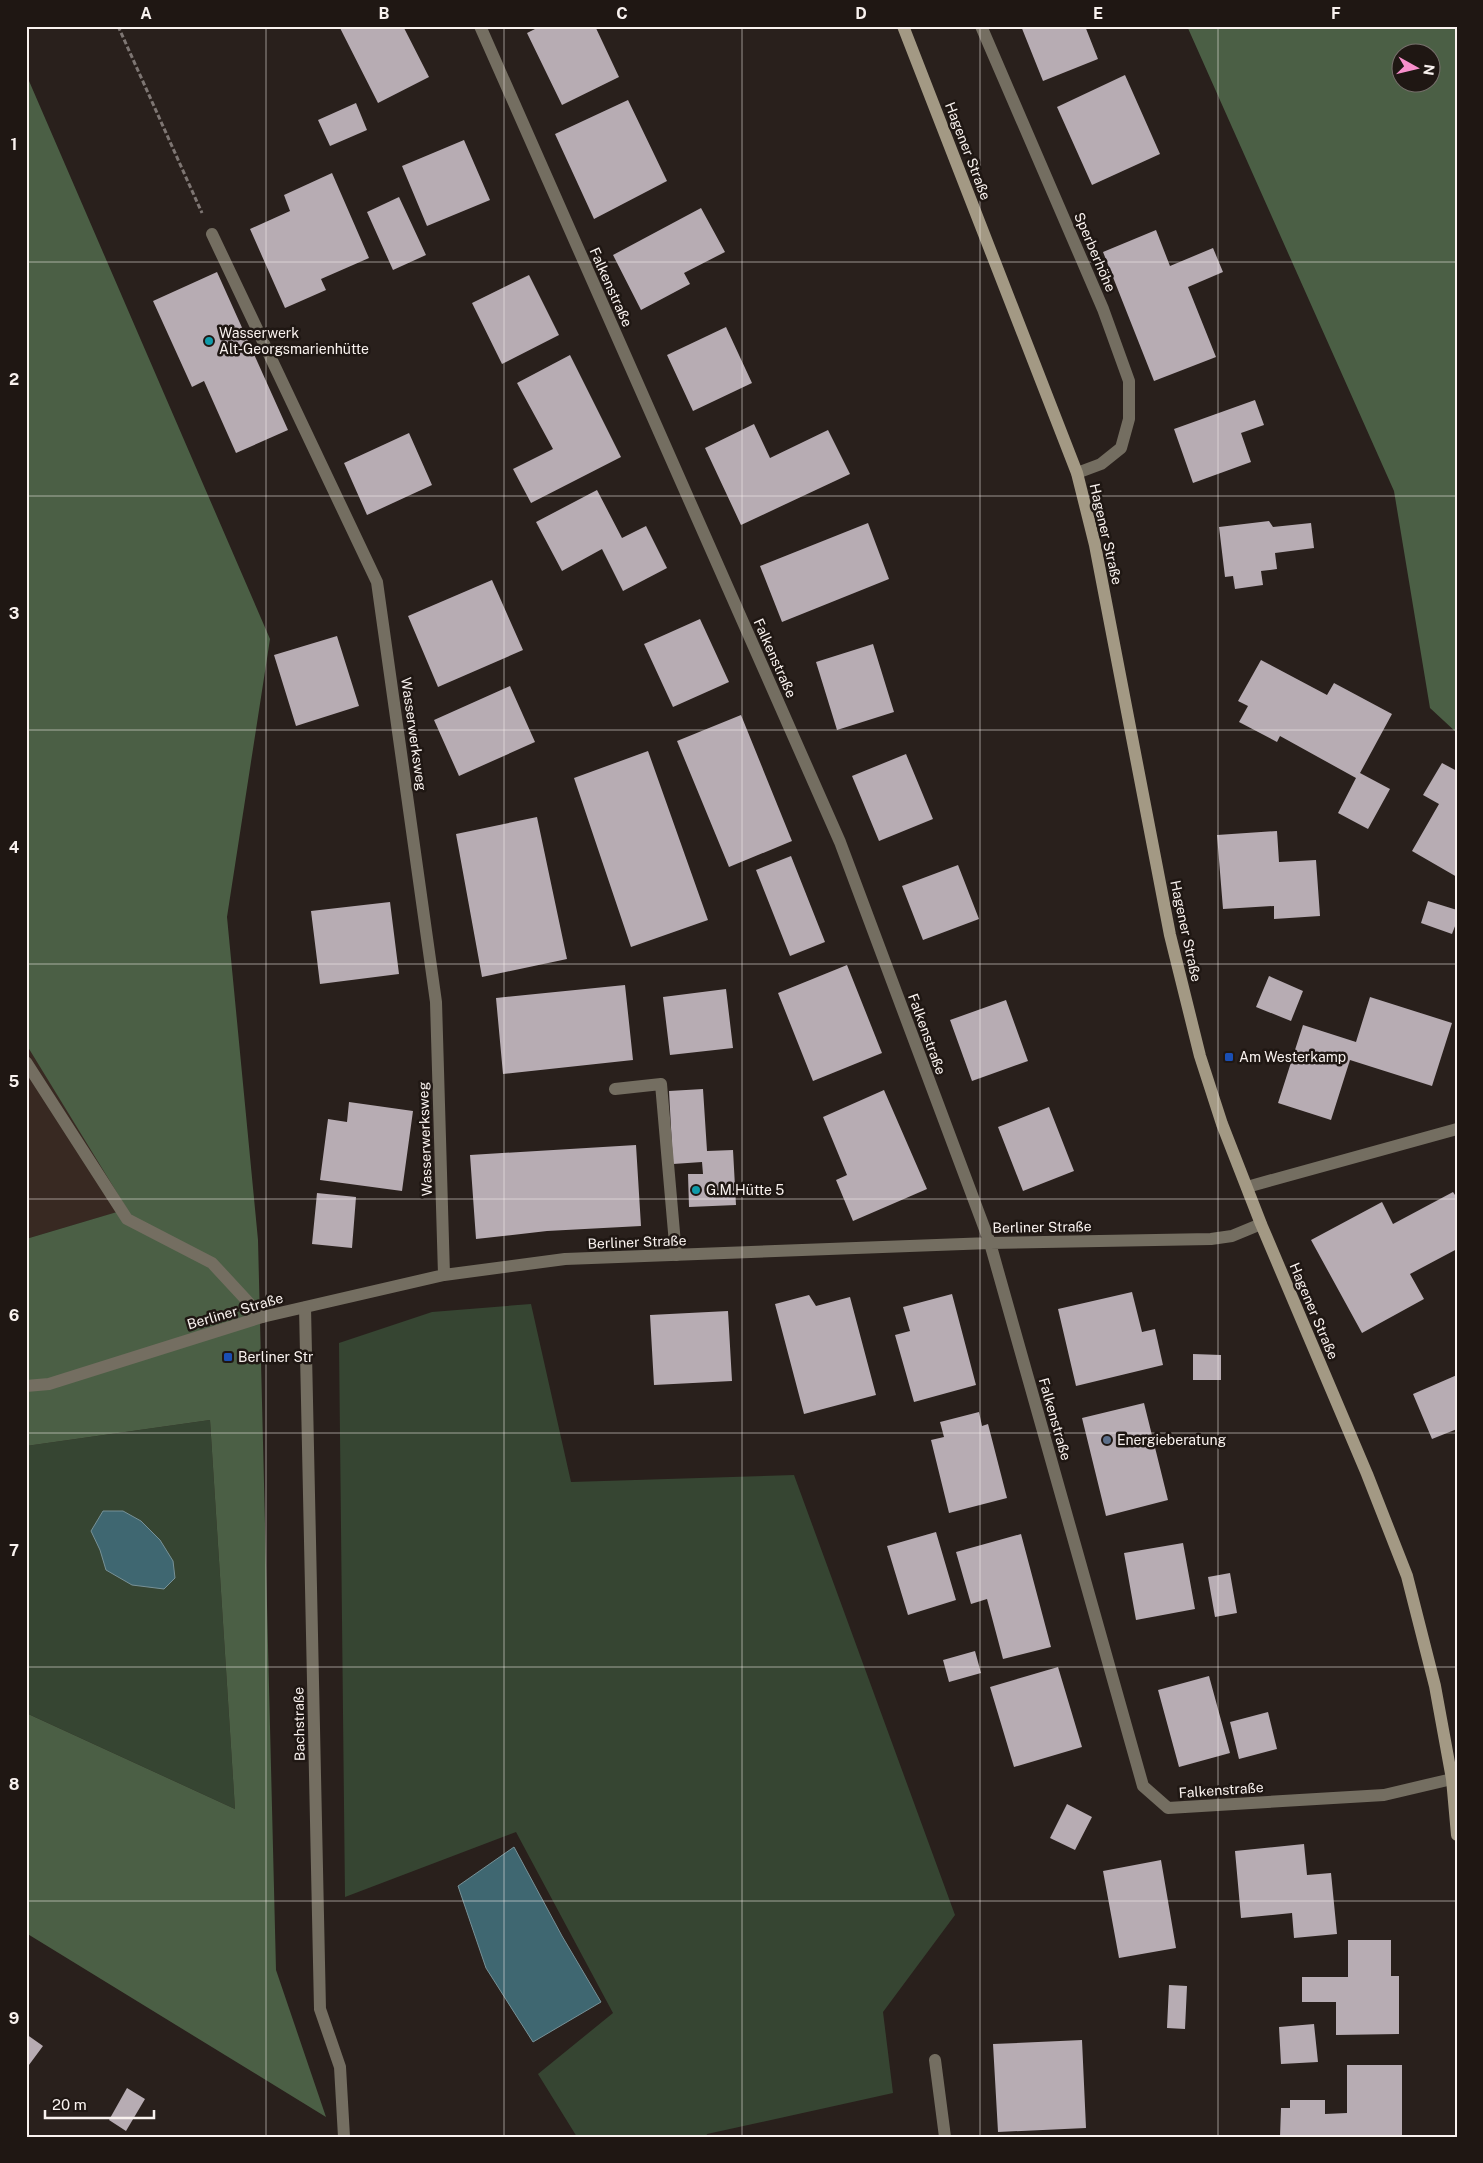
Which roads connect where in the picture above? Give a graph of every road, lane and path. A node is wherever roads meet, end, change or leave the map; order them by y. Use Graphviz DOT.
graph roads {
  1 [pos="118,26"];
  2 [pos="480,26"];
  3 [pos="903,26"];
  4 [pos="981,26"];
  5 [pos="212,234"];
  6 [pos="1077,473"];
  7 [pos="26,1062"];
  8 [pos="616,1089"];
  9 [pos="1457,1129"];
  10 [pos="1246,1187"];
  11 [pos="1261,1224"];
  12 [pos="990,1243"];
  13 [pos="676,1255"];
  14 [pos="444,1274"];
  15 [pos="305,1307"];
  16 [pos="262,1317"];
  17 [pos="26,1386"];
  18 [pos="1452,1779"];
  19 [pos="1457,1836"];
  20 [pos="935,2060"];
  21 [pos="344,2137"];
  22 [pos="945,2137"];
  1 -- 5 [label="path"];
  2 -- 12 [label="street, Falkenstraße"];
  3 -- 6 [label="main road, Hagener Straße"];
  4 -- 6 [label="street, Sperberhöhe"];
  5 -- 14 [label="street, Wasserwerksweg"];
  6 -- 10 [label="main road, Hagener Straße"];
  7 -- 16 [label="street"];
  8 -- 13 [label="street"];
  9 -- 10 [label="street"];
  10 -- 11 [label="main road, Hagener Straße"];
  11 -- 12 [label="street, Berliner Straße"];
  11 -- 18 [label="main road, Hagener Straße"];
  12 -- 13 [label="street, Berliner Straße"];
  12 -- 18 [label="street, Falkenstraße"];
  13 -- 14 [label="street, Berliner Straße"];
  14 -- 15 [label="street, Berliner Straße"];
  15 -- 16 [label="street, Berliner Straße"];
  15 -- 21 [label="street, Bachstraße"];
  16 -- 17 [label="street, Berliner Straße"];
  18 -- 19 [label="main road, Hagener Straße"];
  20 -- 22 [label="street"];
}
